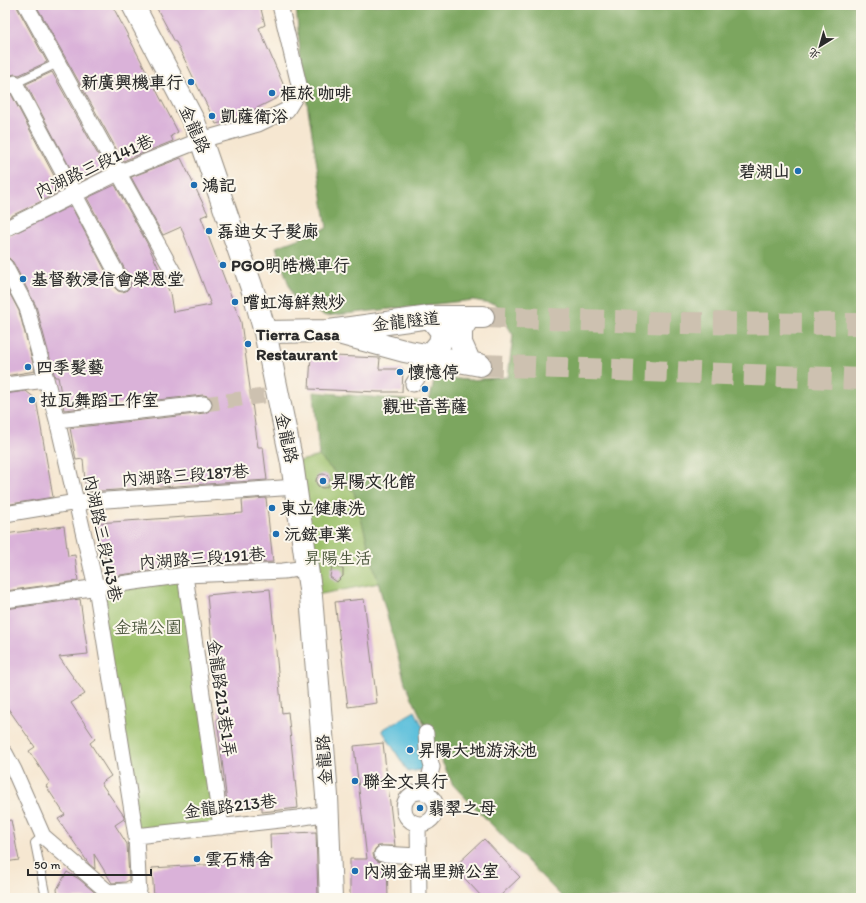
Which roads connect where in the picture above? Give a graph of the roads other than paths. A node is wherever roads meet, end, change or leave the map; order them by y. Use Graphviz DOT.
graph roads {
  1 [pos="26,5"];
  2 [pos="133,5"];
  3 [pos="280,5"];
  4 [pos="58,63"];
  5 [pos="10,85"];
  6 [pos="201,140"];
  7 [pos="118,173"];
  8 [pos="74,195"];
  9 [pos="5,229"];
  10 [pos="5,266"];
  11 [pos="176,278"];
  12 [pos="122,284"];
  13 [pos="430,317"];
  14 [pos="329,331"];
  15 [pos="266,332"];
  16 [pos="425,355"];
  17 [pos="46,380"];
  18 [pos="413,384"];
  19 [pos="5,385"];
  20 [pos="204,404"];
  21 [pos="56,420"];
  22 [pos="296,487"];
  23 [pos="76,502"];
  24 [pos="5,514"];
  25 [pos="307,568"];
  26 [pos="186,575"];
  27 [pos="96,587"];
  28 [pos="5,600"];
  29 [pos="426,733"];
  30 [pos="5,753"];
  31 [pos="427,794"];
  32 [pos="328,813"];
  33 [pos="418,825"];
  34 [pos="221,827"];
  35 [pos="136,836"];
  36 [pos="36,842"];
  37 [pos="382,854"];
  38 [pos="418,856"];
  39 [pos="139,894"];
  40 [pos="108,895"];
  41 [pos="46,898"];
  42 [pos="331,898"];
  43 [pos="419,898"];
  1 -- 4 [label="street"];
  2 -- 6 [label="street, 金龍路"];
  3 -- 6 [label="street, 內湖路三段141巷"];
  4 -- 5 [label="lane"];
  4 -- 7 [label="street"];
  5 -- 8 [label="street"];
  6 -- 7 [label="street, 內湖路三段141巷"];
  6 -- 15 [label="street, 金龍路"];
  7 -- 8 [label="street, 內湖路三段141巷"];
  7 -- 11 [label="street"];
  8 -- 9 [label="street, 內湖路三段141巷"];
  8 -- 12 [label="street"];
  10 -- 17 [label="street, 內湖路三段143巷"];
  13 -- 14 [label="street, 金龍隧道"];
  13 -- 16 [label="street"];
  13 -- 16 [label="street, 金龍隧道"];
  14 -- 15 [label="street, 金龍隧道"];
  14 -- 16 [label="street, 金龍隧道"];
  15 -- 22 [label="street, 金龍路"];
  16 -- 18 [label="street"];
  17 -- 19 [label="street"];
  17 -- 21 [label="street, 內湖路三段143巷"];
  20 -- 21 [label="street"];
  21 -- 23 [label="street, 內湖路三段143巷"];
  22 -- 23 [label="street, 內湖路三段187巷"];
  22 -- 25 [label="street, 金龍路"];
  23 -- 24 [label="street, 內湖路三段187巷"];
  23 -- 27 [label="street, 內湖路三段143巷"];
  25 -- 26 [label="street, 內湖路三段191巷"];
  25 -- 32 [label="street, 金龍路"];
  26 -- 27 [label="street, 內湖路三段191巷"];
  26 -- 34 [label="street, 金龍路213巷1弄"];
  27 -- 28 [label="street, 內湖路三段191巷"];
  27 -- 35 [label="street, 內湖路三段143巷"];
  29 -- 31 [label="street"];
  30 -- 36 [label="street"];
  31 -- 33 [label="street"];
  31 -- 33 [label="street"];
  32 -- 34 [label="street, 金龍路213巷"];
  32 -- 42 [label="street, 金龍路"];
  33 -- 38 [label="street"];
  34 -- 35 [label="street, 金龍路213巷"];
  35 -- 39 [label="street, 內湖路三段143巷"];
  36 -- 40 [label="street"];
  36 -- 41 [label="lane"];
  37 -- 38 [label="street"];
  38 -- 43 [label="street"];
  39 -- 40 [label="street"];
}
